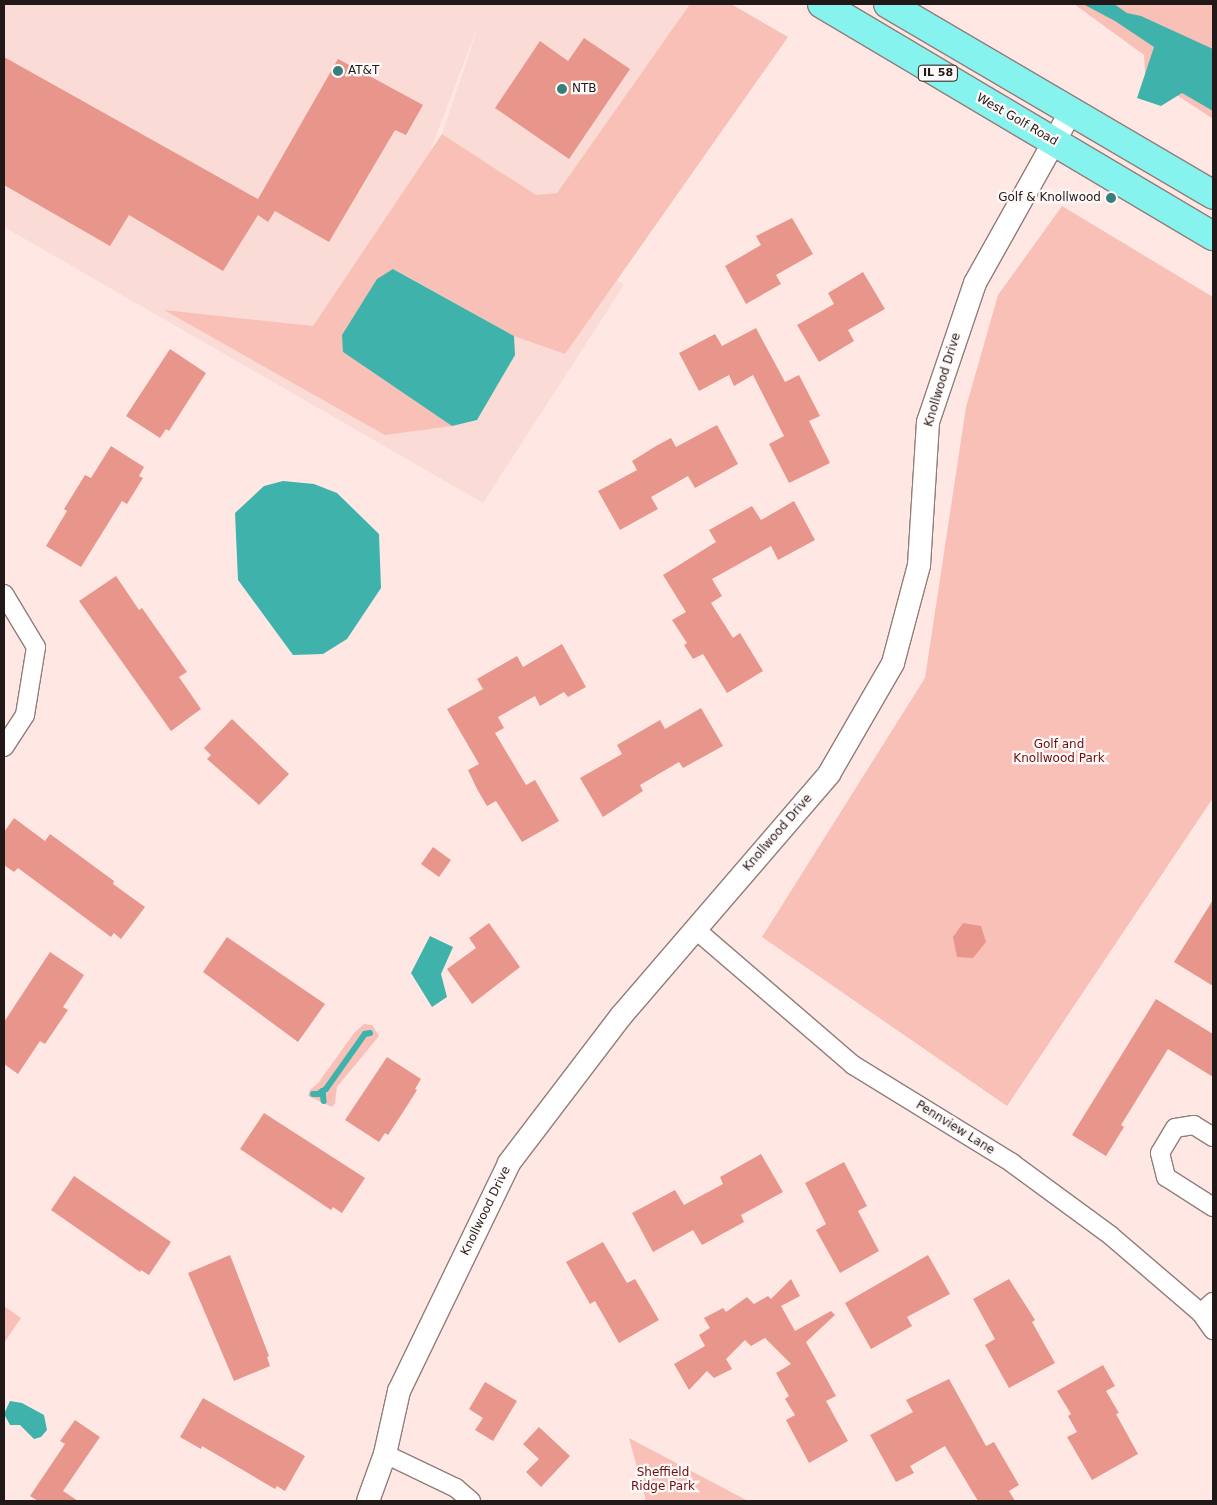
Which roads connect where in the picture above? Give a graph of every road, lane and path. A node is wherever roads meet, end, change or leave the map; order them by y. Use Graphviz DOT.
graph roads {
  1 [pos="822,4"];
  2 [pos="888,4"];
  3 [pos="1072,111"];
  4 [pos="1054,142"];
  5 [pos="1213,195"];
  6 [pos="1213,236"];
  7 [pos="4,594"];
  8 [pos="4,746"];
  9 [pos="695,929"];
  10 [pos="1213,1136"];
  11 [pos="1213,1207"];
  12 [pos="1207,1307"];
  13 [pos="1213,1330"];
  14 [pos="385,1454"];
  15 [pos="368,1501"];
  16 [pos="471,1501"];
  1 -- 4 [label="main road, West Golf Road / IL 58"];
  2 -- 3 [label="main road, IL 58"];
  3 -- 4 [label="street, Knollwood Drive"];
  3 -- 5 [label="main road, IL 58"];
  4 -- 6 [label="main road, West Golf Road / IL 58"];
  4 -- 9 [label="street, Knollwood Drive"];
  7 -- 8 [label="street"];
  9 -- 12 [label="street, Pennview Lane"];
  9 -- 14 [label="street, Knollwood Drive"];
  10 -- 11 [label="street"];
  12 -- 13 [label="street, Pennview Lane"];
  14 -- 15 [label="street, Knollwood Drive"];
  14 -- 16 [label="street"];
}
